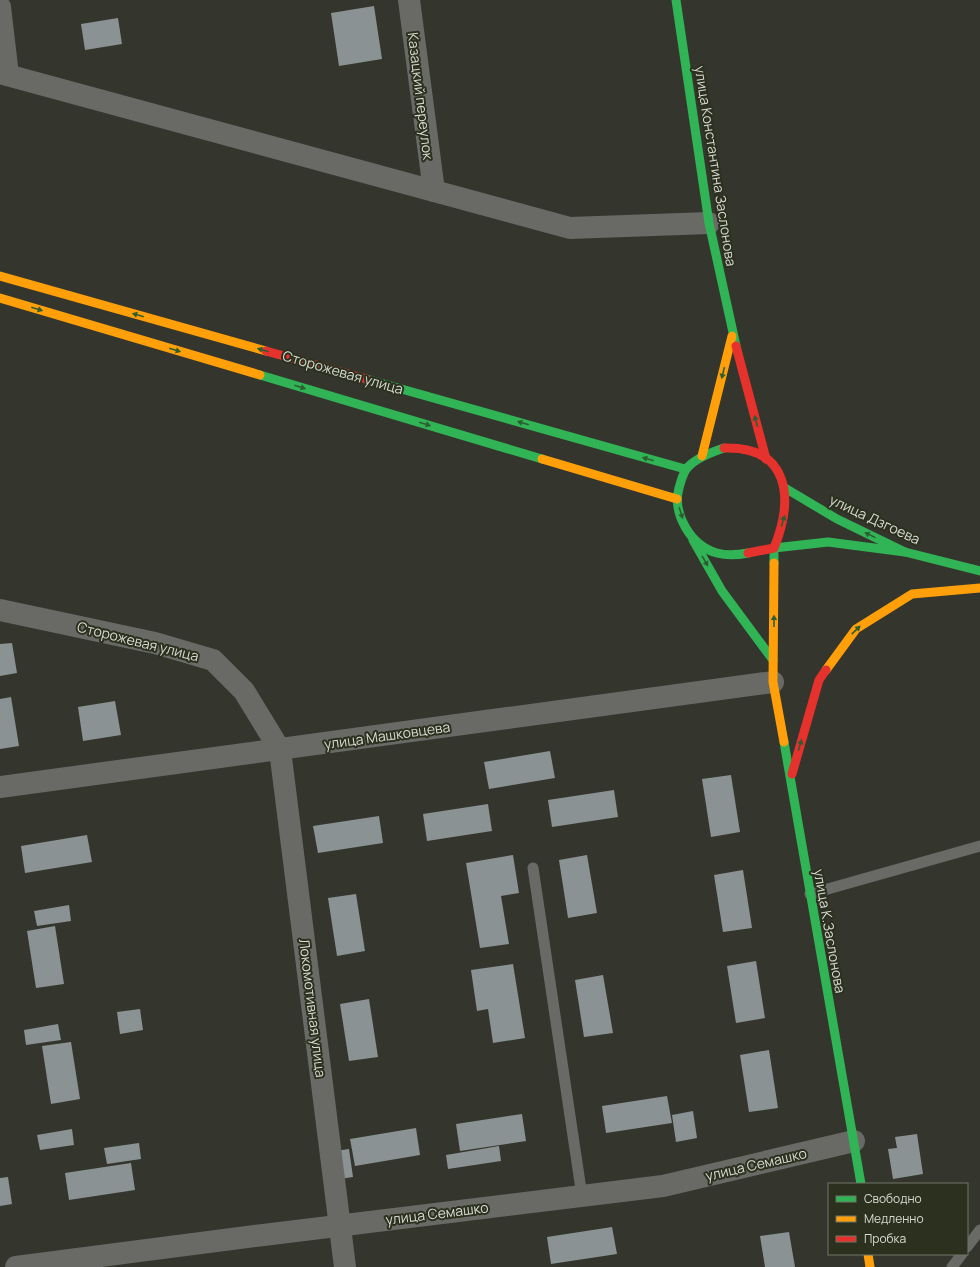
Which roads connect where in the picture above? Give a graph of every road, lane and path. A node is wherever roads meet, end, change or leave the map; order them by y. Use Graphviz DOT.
graph roads {
  1 [pos="409,0"];
  2 [pos="676,0"];
  3 [pos="0,8"];
  4 [pos="4,74"];
  5 [pos="434,192"];
  6 [pos="709,223"];
  7 [pos="0,276"];
  8 [pos="0,298"];
  9 [pos="732,335"];
  10 [pos="702,456"];
  11 [pos="766,459"];
  12 [pos="685,469"];
  13 [pos="785,488"];
  14 [pos="677,499"];
  15 [pos="685,528"];
  16 [pos="774,548"];
  17 [pos="905,552"];
  18 [pos="980,571"];
  19 [pos="980,588"];
  20 [pos="0,610"];
  21 [pos="773,660"];
  22 [pos="774,682"];
  23 [pos="280,750"];
  24 [pos="790,783"];
  25 [pos="0,787"];
  26 [pos="980,846"];
  27 [pos="534,868"];
  28 [pos="810,894"];
  29 [pos="854,1141"];
  30 [pos="860,1183"];
  31 [pos="582,1196"];
  32 [pos="341,1225"];
  33 [pos="980,1230"];
  34 [pos="968,1246"];
  35 [pos="868,1255"];
  36 [pos="961,1255"];
  37 [pos="128,1260"];
  38 [pos="16,1267"];
  39 [pos="346,1267"];
  40 [pos="870,1267"];
  41 [pos="952,1267"];
  1 -- 5 [label="street, Казацкий переулок"];
  2 -- 6 [label="main road, улица Константина Заслонова"];
  3 -- 4 [label="street"];
  4 -- 5 [label="street"];
  5 -- 6 [label="street"];
  6 -- 9 [label="main road, улица Константина Заслонова"];
  12 -- 7 [label="main road, Сторожевая улица, one-way"];
  8 -- 14 [label="main road, Сторожевая улица, one-way"];
  9 -- 10 [label="main road, one-way"];
  11 -- 9 [label="main road, улица Константина Заслонова, one-way"];
  10 -- 11 [label="main road"];
  10 -- 12 [label="main road"];
  11 -- 13 [label="main road"];
  12 -- 14 [label="main road"];
  16 -- 13 [label="main road, one-way"];
  17 -- 13 [label="main road, улица Дзгоева, one-way"];
  14 -- 15 [label="main road, one-way"];
  15 -- 16 [label="main road"];
  15 -- 21 [label="main road, one-way"];
  16 -- 17 [label="main road"];
  21 -- 16 [label="main road, улица К.Заслонова, one-way"];
  17 -- 18 [label="main road, улица Дзгоева"];
  24 -- 19 [label="main road, one-way"];
  20 -- 23 [label="street, Сторожевая улица"];
  21 -- 22 [label="main road, улица К.Заслонова"];
  22 -- 23 [label="street, улица Машковцева"];
  22 -- 24 [label="main road, улица К.Заслонова"];
  23 -- 25 [label="street, улица Машковцева"];
  23 -- 32 [label="street, Локомотивная улица"];
  24 -- 28 [label="main road, улица К.Заслонова"];
  26 -- 28 [label="lane"];
  27 -- 31 [label="lane"];
  28 -- 29 [label="main road, улица К.Заслонова"];
  29 -- 30 [label="main road, улица К.Заслонова"];
  29 -- 31 [label="street, улица Семашко"];
  31 -- 32 [label="street, улица Семашко"];
  32 -- 37 [label="street, улица Семашко"];
  32 -- 39 [label="street, Локомотивная улица"];
  33 -- 34 [label="lane"];
  35 -- 40 [label="main road"];
  36 -- 41 [label="lane"];
  37 -- 38 [label="street, улица Семашко"];
}
